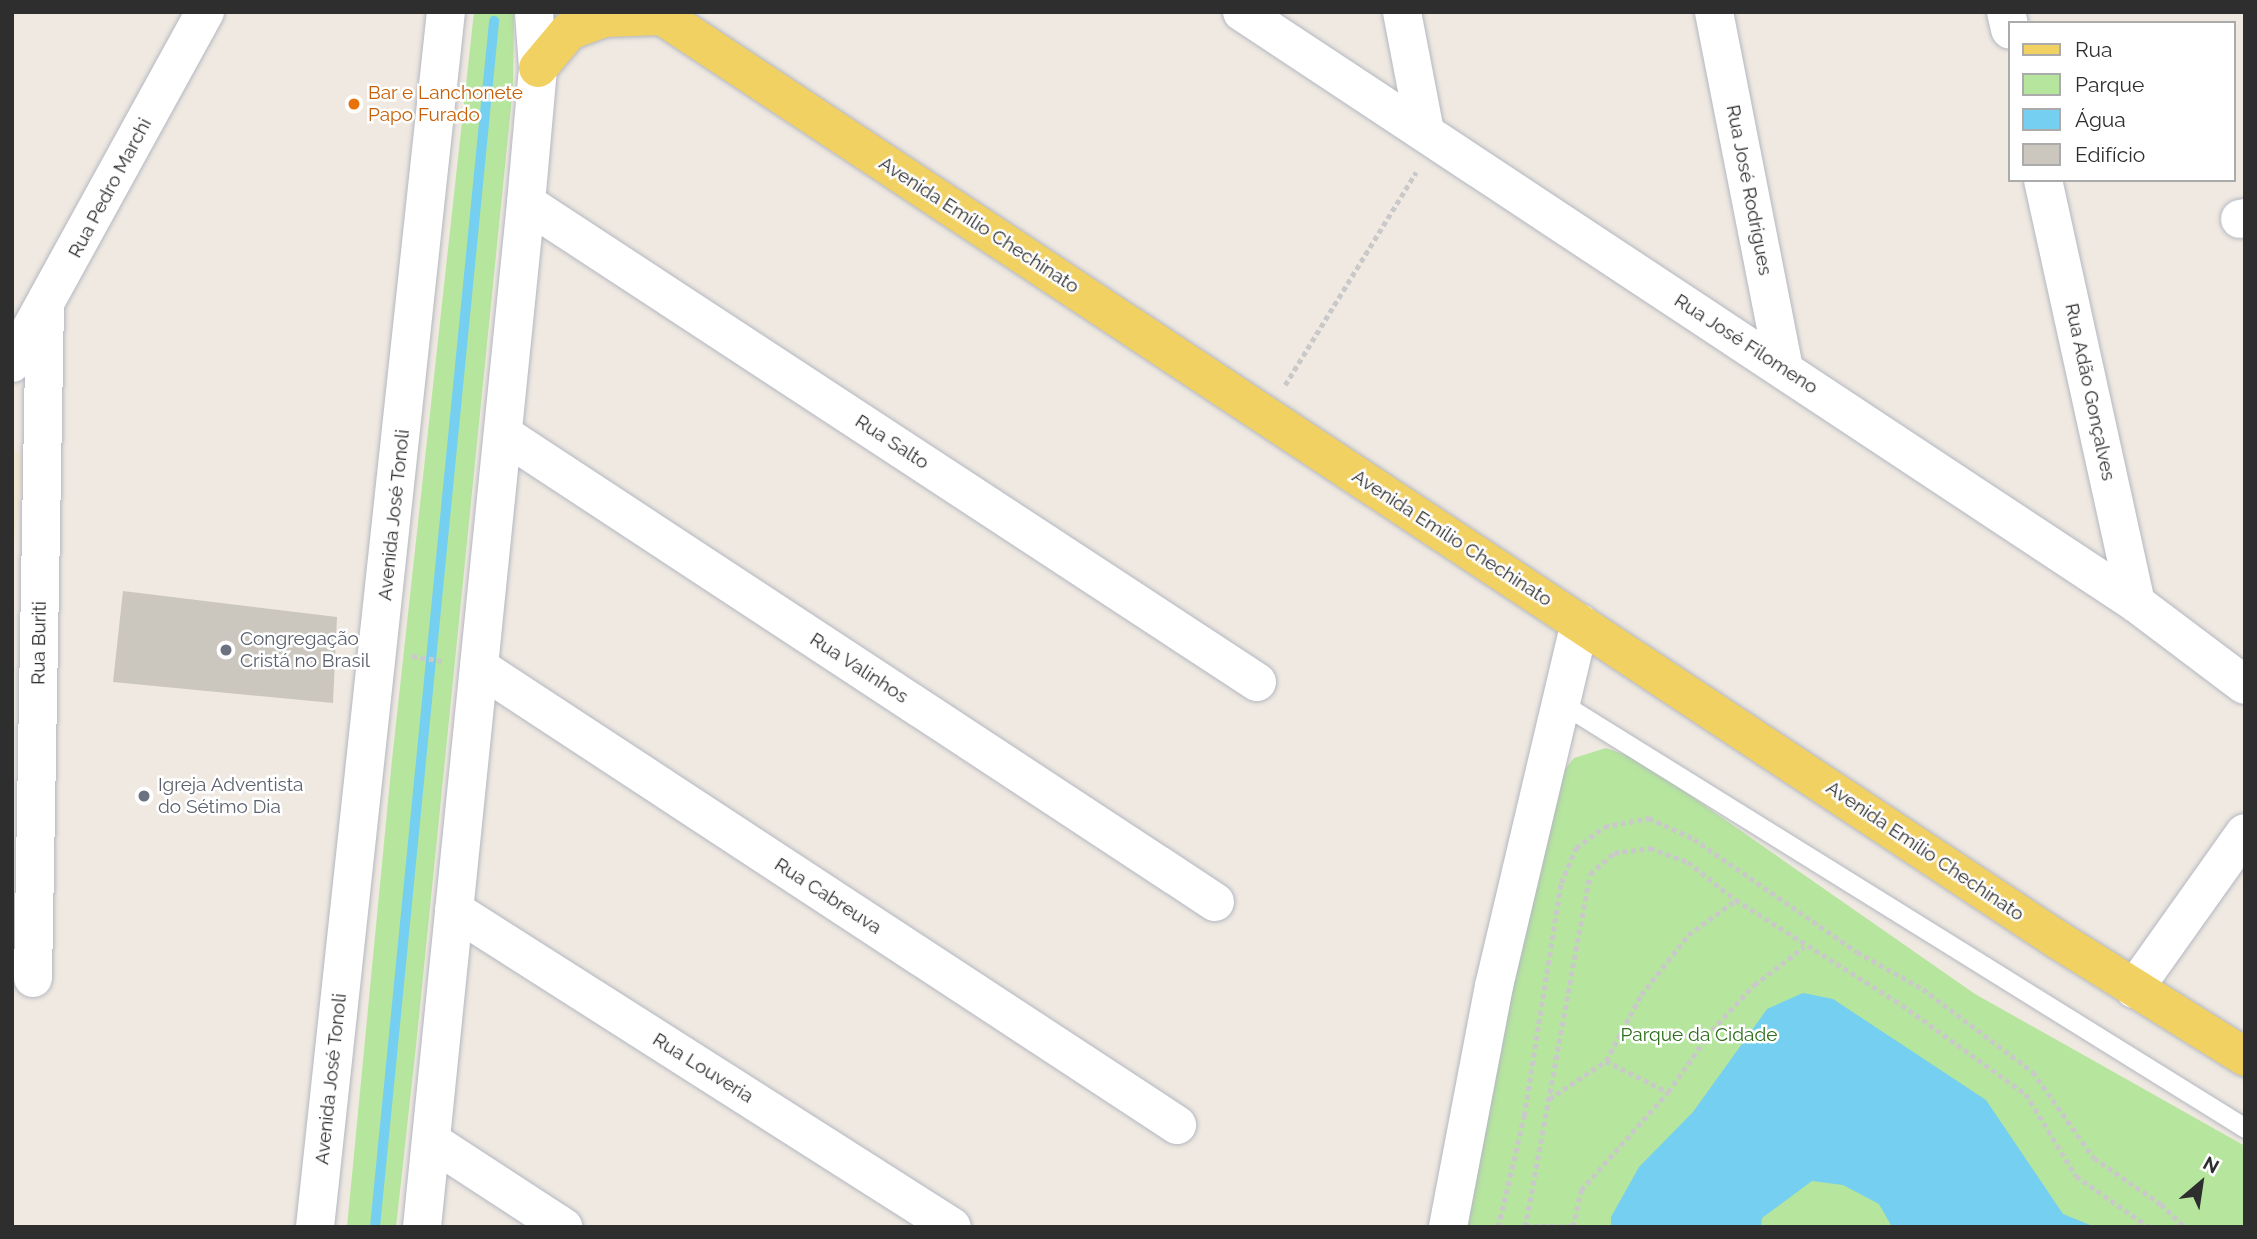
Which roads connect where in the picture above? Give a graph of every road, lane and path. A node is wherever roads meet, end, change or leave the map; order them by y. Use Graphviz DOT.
graph roads {
  1 [pos="205,12"];
  2 [pos="446,12"];
  3 [pos="534,12"];
  4 [pos="1242,12"];
  5 [pos="1402,12"];
  6 [pos="1714,12"];
  7 [pos="656,13"];
  8 [pos="538,68"];
  9 [pos="1430,137"];
  10 [pos="2043,182"];
  11 [pos="526,202"];
  12 [pos="45,307"];
  13 [pos="12,363"];
  14 [pos="1784,369"];
  15 [pos="1270,417"];
  16 [pos="503,434"];
  17 [pos="2136,603"];
  18 [pos="1580,623"];
  19 [pos="397,654"];
  20 [pos="463,664"];
  21 [pos="1257,681"];
  22 [pos="2245,685"];
  23 [pos="1558,701"];
  24 [pos="2245,833"];
  25 [pos="1736,900"];
  26 [pos="1215,902"];
  27 [pos="454,910"];
  28 [pos="1804,947"];
  29 [pos="23,970"];
  30 [pos="2134,989"];
  31 [pos="2245,1057"];
  32 [pos="1606,1061"];
  33 [pos="1668,1093"];
  34 [pos="1549,1099"];
  35 [pos="1177,1125"];
  36 [pos="2245,1128"];
  37 [pos="431,1141"];
  38 [pos="1525,1226"];
  39 [pos="1573,1226"];
  40 [pos="314,1227"];
  41 [pos="422,1227"];
  42 [pos="563,1227"];
  43 [pos="952,1227"];
  44 [pos="1448,1227"];
  45 [pos="1498,1227"];
  46 [pos="2149,1227"];
  47 [pos="2185,1227"];
  1 -- 12 [label="street, Rua Pedro Marchi"];
  2 -- 40 [label="street, Avenida José Tonoli"];
  3 -- 8 [label="street"];
  4 -- 9 [label="street, Rua José Filomeno"];
  5 -- 9 [label="street"];
  6 -- 14 [label="street, Rua José Rodrigues"];
  7 -- 8 [label="main road"];
  7 -- 15 [label="main road, Avenida Emílio Chechinato"];
  8 -- 11 [label="street"];
  9 -- 14 [label="street, Rua José Filomeno"];
  9 -- 15 [label="path"];
  10 -- 17 [label="street, Rua Adão Gonçalves"];
  11 -- 16 [label="street"];
  11 -- 21 [label="street, Rua Salto"];
  12 -- 13 [label="street, Rua Pedro Marchi"];
  12 -- 29 [label="street, Rua Buriti"];
  14 -- 17 [label="street, Rua José Filomeno"];
  15 -- 18 [label="main road, Avenida Emílio Chechinato"];
  16 -- 20 [label="street"];
  16 -- 26 [label="street, Rua Valinhos"];
  17 -- 22 [label="street, Rua José Filomeno"];
  18 -- 23 [label="street"];
  18 -- 30 [label="main road, Avenida Emílio Chechinato"];
  19 -- 20 [label="path"];
  20 -- 27 [label="street"];
  20 -- 35 [label="street, Rua Cabreuva"];
  23 -- 36 [label="lane"];
  23 -- 44 [label="street"];
  24 -- 30 [label="street"];
  25 -- 28 [label="path"];
  25 -- 32 [label="path"];
  25 -- 34 [label="path"];
  27 -- 37 [label="street"];
  27 -- 43 [label="street, Rua Louveria"];
  28 -- 33 [label="path"];
  28 -- 46 [label="path"];
  30 -- 31 [label="main road, Avenida Emílio Chechinato"];
  32 -- 33 [label="path"];
  32 -- 34 [label="path"];
  33 -- 39 [label="path"];
  34 -- 38 [label="path"];
  37 -- 41 [label="street"];
  37 -- 42 [label="street"];
  38 -- 39 [label="path"];
  45 -- 47 [label="path"];
}
